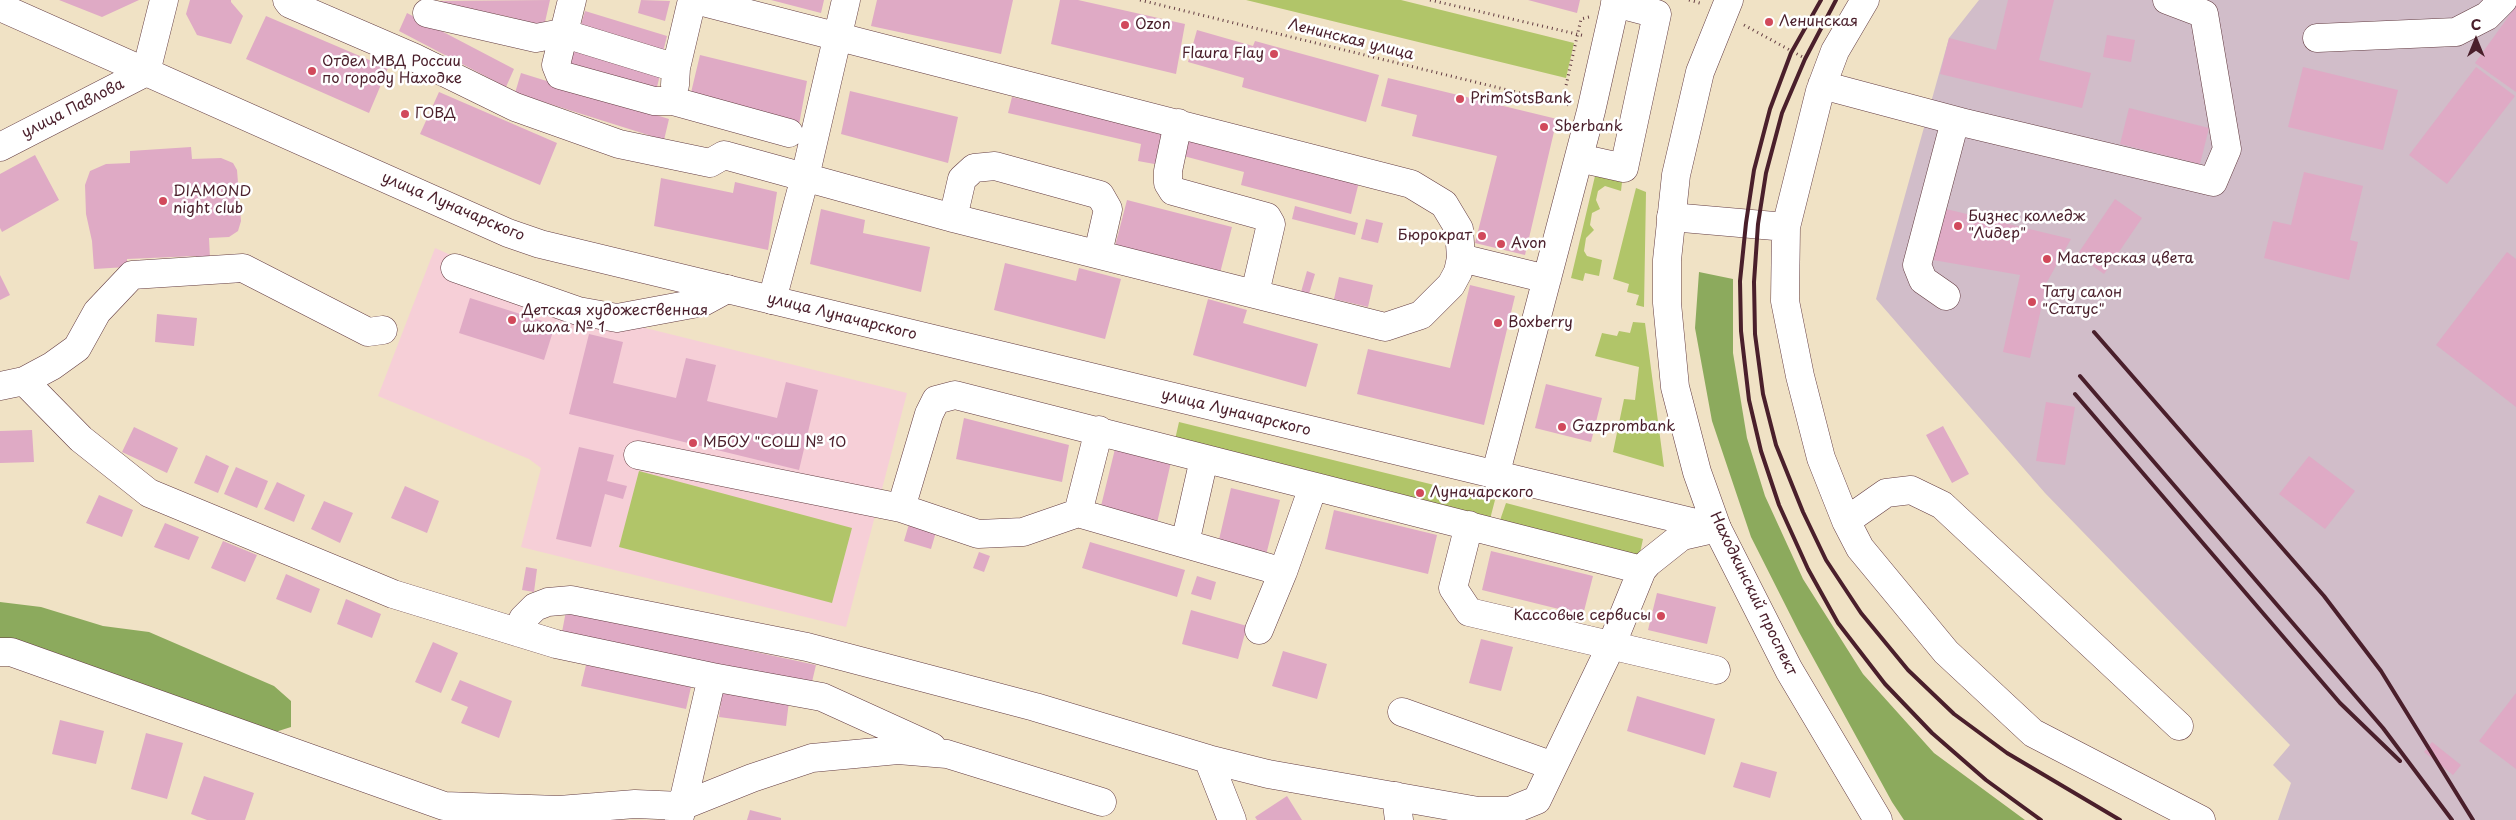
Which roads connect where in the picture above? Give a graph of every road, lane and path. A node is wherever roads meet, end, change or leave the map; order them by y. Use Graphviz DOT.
graph roads {
  1 [pos="164,0"];
  2 [pos="287,0"];
  3 [pos="572,0"];
  4 [pos="694,0"];
  5 [pos="846,0"];
  6 [pos="1140,0"];
  7 [pos="1430,0"];
  8 [pos="1689,0"];
  9 [pos="1865,0"];
  10 [pos="2167,0"];
  11 [pos="2503,0"];
  12 [pos="1607,4"];
  13 [pos="0,7"];
  14 [pos="1726,7"];
  15 [pos="427,13"];
  16 [pos="562,33"];
  17 [pos="1573,33"];
  18 [pos="838,36"];
  19 [pos="2317,38"];
  20 [pos="676,68"];
  21 [pos="146,72"];
  22 [pos="1826,75"];
  23 [pos="674,101"];
  24 [pos="1955,121"];
  25 [pos="1178,123"];
  26 [pos="789,134"];
  27 [pos="0,147"];
  28 [pos="1579,158"];
  29 [pos="805,177"];
  30 [pos="1671,217"];
  31 [pos="953,218"];
  32 [pos="1786,227"];
  33 [pos="1098,252"];
  34 [pos="1461,258"];
  35 [pos="455,268"];
  36 [pos="1547,279"];
  37 [pos="728,289"];
  38 [pos="1255,293"];
  39 [pos="1946,296"];
  40 [pos="772,300"];
  41 [pos="383,330"];
  42 [pos="12,383"];
  43 [pos="1099,430"];
  44 [pos="638,455"];
  45 [pos="1204,459"];
  46 [pos="1495,476"];
  47 [pos="1313,487"];
  48 [pos="902,508"];
  49 [pos="1078,514"];
  50 [pos="1846,521"];
  51 [pos="1469,525"];
  52 [pos="1717,528"];
  53 [pos="1186,543"];
  54 [pos="1642,570"];
  55 [pos="1283,572"];
  56 [pos="1259,630"];
  57 [pos="517,632"];
  58 [pos="1611,646"];
  59 [pos="0,652"];
  60 [pos="1716,670"];
  61 [pos="712,678"];
  62 [pos="1402,712"];
  63 [pos="2179,726"];
  64 [pos="947,754"];
  65 [pos="1208,759"];
  66 [pos="1553,766"];
  67 [pos="1102,802"];
  68 [pos="1398,808"];
  69 [pos="680,813"];
  70 [pos="1232,820"];
  71 [pos="1878,820"];
  72 [pos="2201,820"];
  1 -- 21 [label="street"];
  2 -- 29 [label="street"];
  3 -- 16 [label="street"];
  4 -- 18 [label="street"];
  4 -- 20 [label="street"];
  5 -- 18 [label="street"];
  6 -- 12 [label="path, Ленинская улица"];
  7 -- 17 [label="path"];
  8 -- 14 [label="path"];
  9 -- 22 [label="street"];
  10 -- 24 [label="street"];
  11 -- 19 [label="street"];
  12 -- 28 [label="street"];
  12 -- 28 [label="street"];
  13 -- 21 [label="street, улица Луначарского"];
  14 -- 22 [label="path"];
  14 -- 30 [label="street, Находкинский проспект"];
  15 -- 16 [label="street"];
  16 -- 20 [label="street"];
  16 -- 23 [label="street"];
  18 -- 25 [label="street"];
  18 -- 29 [label="street"];
  20 -- 23 [label="street"];
  21 -- 27 [label="street, улица Павлова"];
  21 -- 37 [label="street, улица Луначарского"];
  22 -- 24 [label="street"];
  22 -- 32 [label="street"];
  23 -- 26 [label="street"];
  24 -- 39 [label="street"];
  25 -- 34 [label="street"];
  25 -- 38 [label="street"];
  28 -- 36 [label="street"];
  29 -- 31 [label="street"];
  29 -- 40 [label="street"];
  30 -- 32 [label="street"];
  30 -- 52 [label="street, Находкинский проспект"];
  31 -- 33 [label="street"];
  31 -- 33 [label="street"];
  32 -- 50 [label="street"];
  33 -- 38 [label="street"];
  34 -- 36 [label="street"];
  34 -- 38 [label="street"];
  35 -- 37 [label="street"];
  36 -- 46 [label="street"];
  37 -- 40 [label="street, улица Луначарского"];
  40 -- 46 [label="street, улица Луначарского"];
  41 -- 42 [label="street"];
  42 -- 57 [label="street"];
  43 -- 45 [label="street"];
  43 -- 48 [label="street"];
  43 -- 49 [label="street"];
  44 -- 48 [label="street"];
  45 -- 47 [label="street"];
  45 -- 53 [label="street"];
  46 -- 52 [label="street, улица Луначарского"];
  47 -- 51 [label="street"];
  47 -- 55 [label="street"];
  48 -- 49 [label="street"];
  49 -- 53 [label="street"];
  50 -- 63 [label="street"];
  50 -- 72 [label="street"];
  51 -- 54 [label="street"];
  51 -- 58 [label="street"];
  52 -- 54 [label="street"];
  52 -- 71 [label="street, Находкинский проспект"];
  53 -- 55 [label="street"];
  54 -- 58 [label="street"];
  55 -- 56 [label="street"];
  57 -- 61 [label="street"];
  57 -- 65 [label="street"];
  58 -- 60 [label="street"];
  58 -- 66 [label="street"];
  59 -- 69 [label="street"];
  61 -- 64 [label="street"];
  61 -- 69 [label="street"];
  62 -- 66 [label="street"];
  64 -- 67 [label="street"];
  64 -- 69 [label="street"];
  65 -- 68 [label="street"];
  65 -- 70 [label="street"];
  66 -- 68 [label="street"];
}
